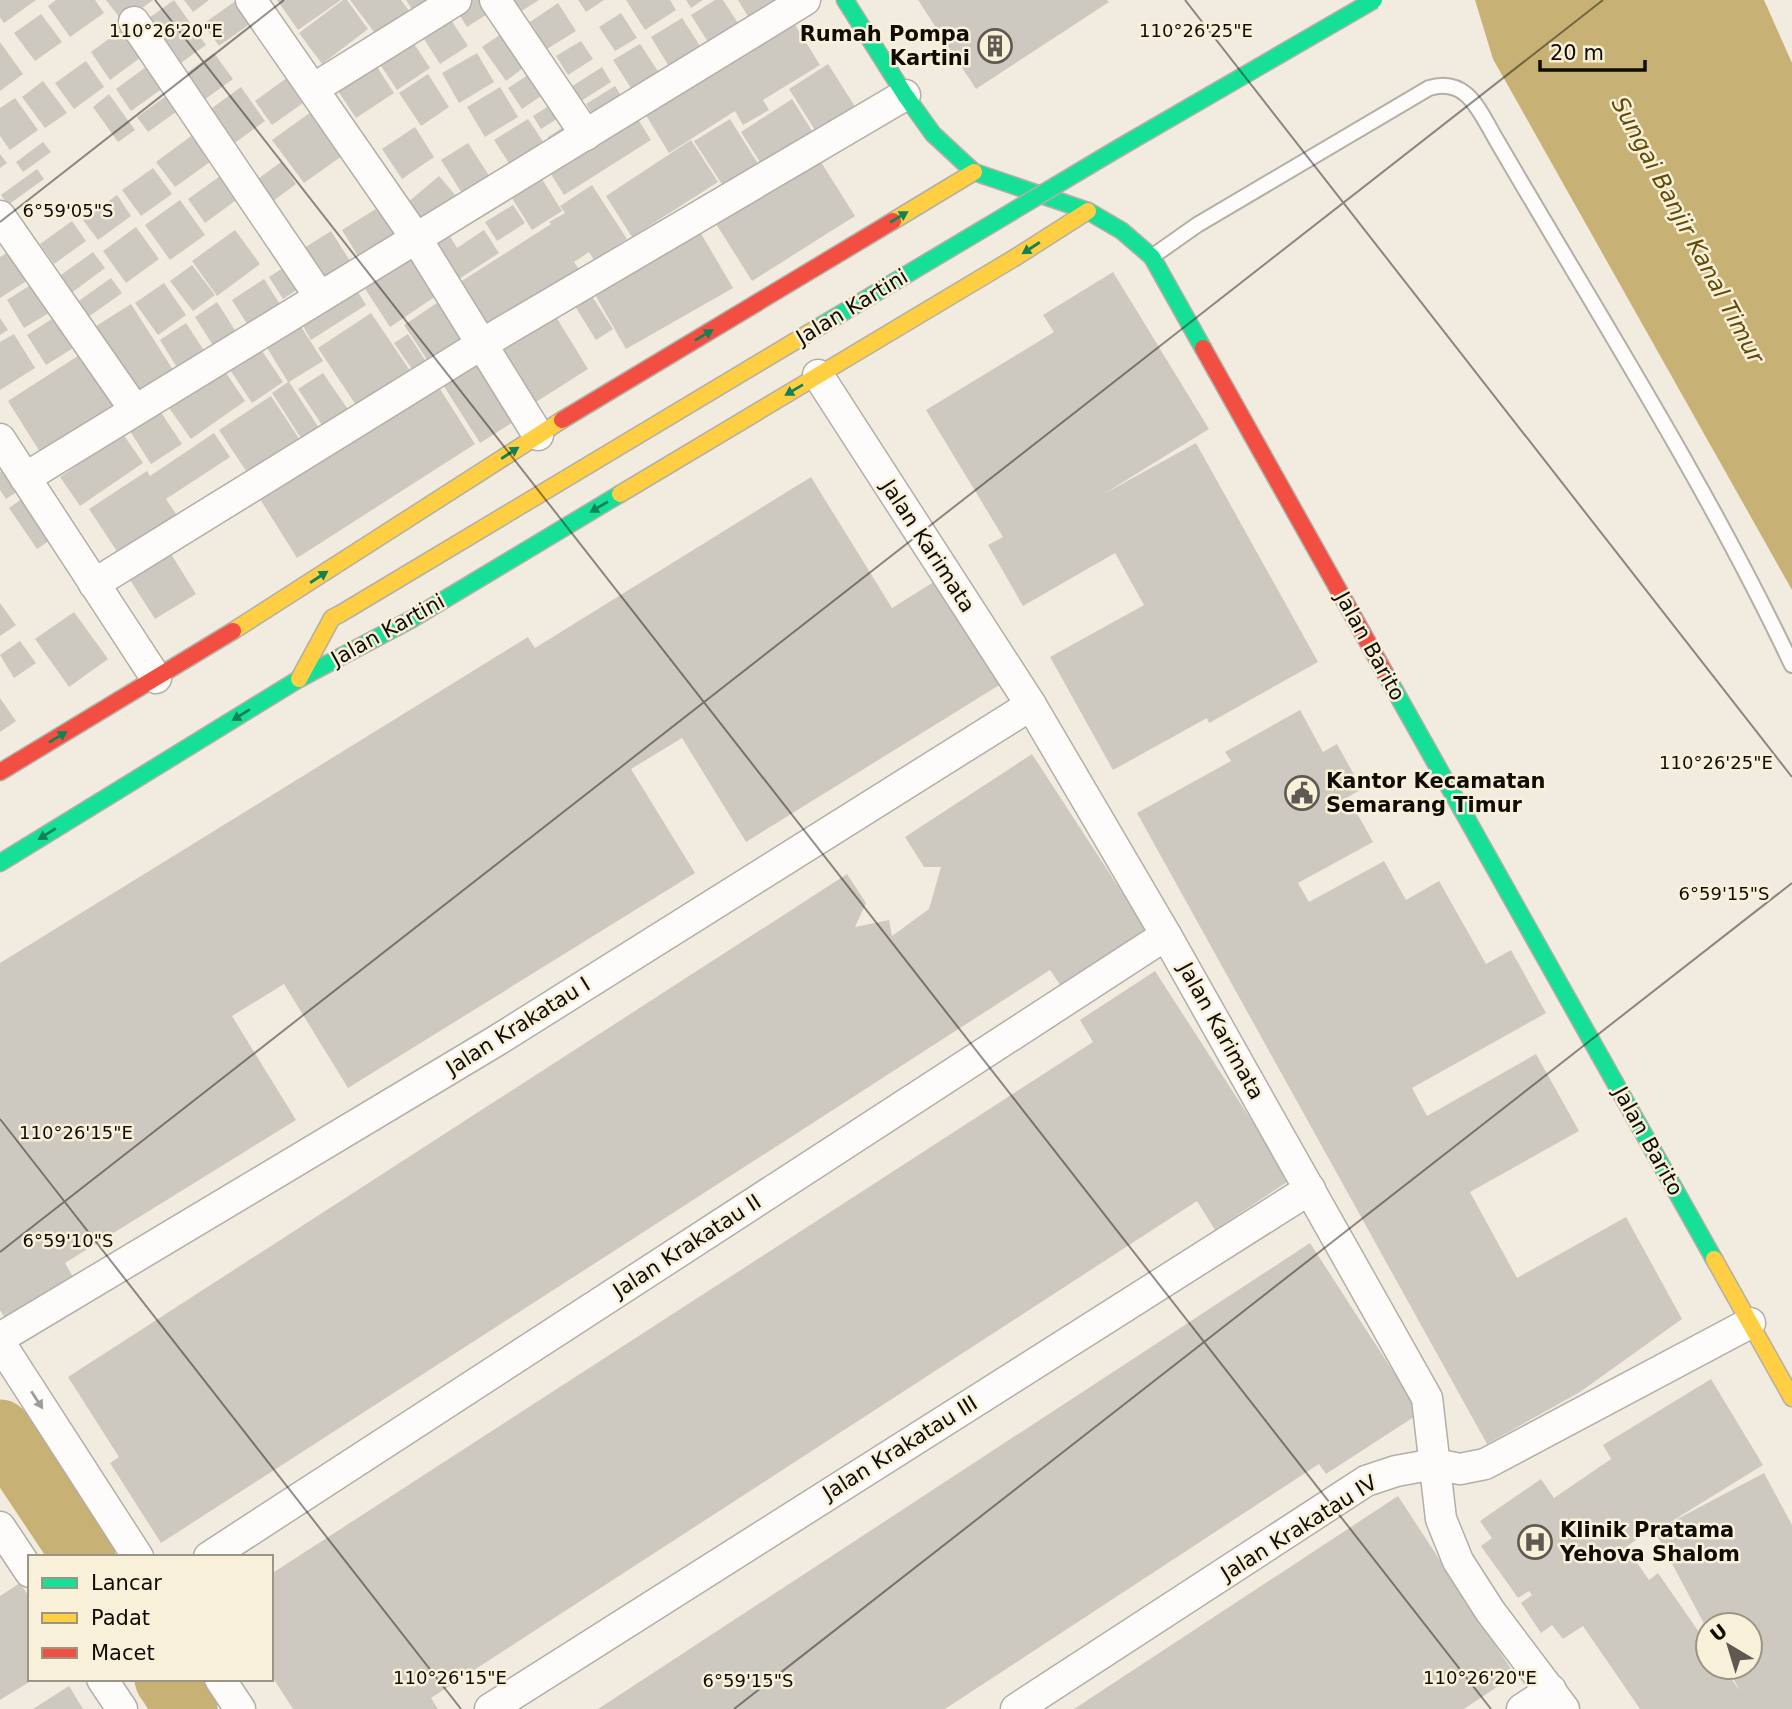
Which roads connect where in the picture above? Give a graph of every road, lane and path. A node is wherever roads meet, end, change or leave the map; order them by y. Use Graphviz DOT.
graph roads {
  1 [pos="251,0"];
  2 [pos="456,0"];
  3 [pos="495,0"];
  4 [pos="805,0"];
  5 [pos="845,0"];
  6 [pos="1374,0"];
  7 [pos="134,22"];
  8 [pos="313,89"];
  9 [pos="905,95"];
  10 [pos="586,135"];
  11 [pos="974,172"];
  12 [pos="1088,211"];
  13 [pos="0,216"];
  14 [pos="416,238"];
  15 [pos="1152,257"];
  16 [pos="320,297"];
  17 [pos="482,344"];
  18 [pos="818,375"];
  19 [pos="135,410"];
  20 [pos="538,435"];
  21 [pos="0,439"];
  22 [pos="25,478"];
  23 [pos="94,584"];
  24 [pos="261,614"];
  25 [pos="285,615"];
  26 [pos="336,616"];
  27 [pos="309,617"];
  28 [pos="1792,665"];
  29 [pos="156,678"];
  30 [pos="299,679"];
  31 [pos="1031,705"];
  32 [pos="0,772"];
  33 [pos="0,863"];
  34 [pos="1166,935"];
  35 [pos="1310,1189"];
  36 [pos="1751,1323"];
  37 [pos="0,1340"];
  38 [pos="1792,1398"];
  39 [pos="1435,1464"];
  40 [pos="0,1527"];
  41 [pos="137,1555"];
  42 [pos="212,1555"];
  43 [pos="28,1569"];
  44 [pos="103,1681"];
  45 [pos="221,1681"];
  46 [pos="1557,1700"];
  47 [pos="122,1709"];
  48 [pos="240,1709"];
  49 [pos="490,1709"];
  50 [pos="1016,1709"];
  51 [pos="1522,1709"];
  1 -- 8 [label="street"];
  2 -- 8 [label="street"];
  3 -- 10 [label="street"];
  4 -- 10 [label="street"];
  5 -- 9 [label="main road, Jalan Barito"];
  6 -- 26 [label="main road, Jalan Kartini, bridge"];
  7 -- 16 [label="street"];
  8 -- 14 [label="street"];
  9 -- 11 [label="main road, Jalan Barito"];
  9 -- 17 [label="street"];
  10 -- 14 [label="street"];
  11 -- 12 [label="main road, Jalan Barito"];
  20 -- 11 [label="main road, one-way"];
  12 -- 15 [label="main road, Jalan Barito"];
  12 -- 18 [label="main road, Jalan Kartini, one-way"];
  13 -- 19 [label="street"];
  14 -- 16 [label="street"];
  14 -- 17 [label="street"];
  15 -- 28 [label="lane"];
  15 -- 36 [label="main road, Jalan Barito"];
  16 -- 19 [label="street"];
  17 -- 20 [label="street"];
  17 -- 23 [label="street"];
  18 -- 30 [label="main road, Jalan Kartini, one-way"];
  18 -- 31 [label="street, Jalan Karimata"];
  19 -- 22 [label="street"];
  24 -- 20 [label="main road, one-way"];
  21 -- 22 [label="street"];
  22 -- 23 [label="street"];
  23 -- 29 [label="street"];
  24 -- 25 [label="main road"];
  24 -- 29 [label="main road"];
  26 -- 27 [label="main road, Jalan Kartini"];
  26 -- 30 [label="main road, Jalan Kartini"];
  32 -- 29 [label="main road, one-way"];
  30 -- 33 [label="main road, Jalan Kartini, one-way"];
  31 -- 34 [label="street, Jalan Karimata"];
  31 -- 37 [label="street, Jalan Krakatau I"];
  34 -- 35 [label="street, Jalan Karimata"];
  34 -- 42 [label="street, Jalan Krakatau II"];
  35 -- 39 [label="street, Jalan Karimata"];
  35 -- 49 [label="street, Jalan Krakatau III"];
  36 -- 38 [label="main road, Jalan Barito"];
  36 -- 39 [label="street, Jalan Krakatau IV"];
  37 -- 41 [label="street, one-way"];
  39 -- 46 [label="street, Jalan Karimata"];
  39 -- 50 [label="street, Jalan Krakatau IV"];
  40 -- 43 [label="street"];
  44 -- 47 [label="street"];
  45 -- 48 [label="street"];
  46 -- 51 [label="street"];
}
